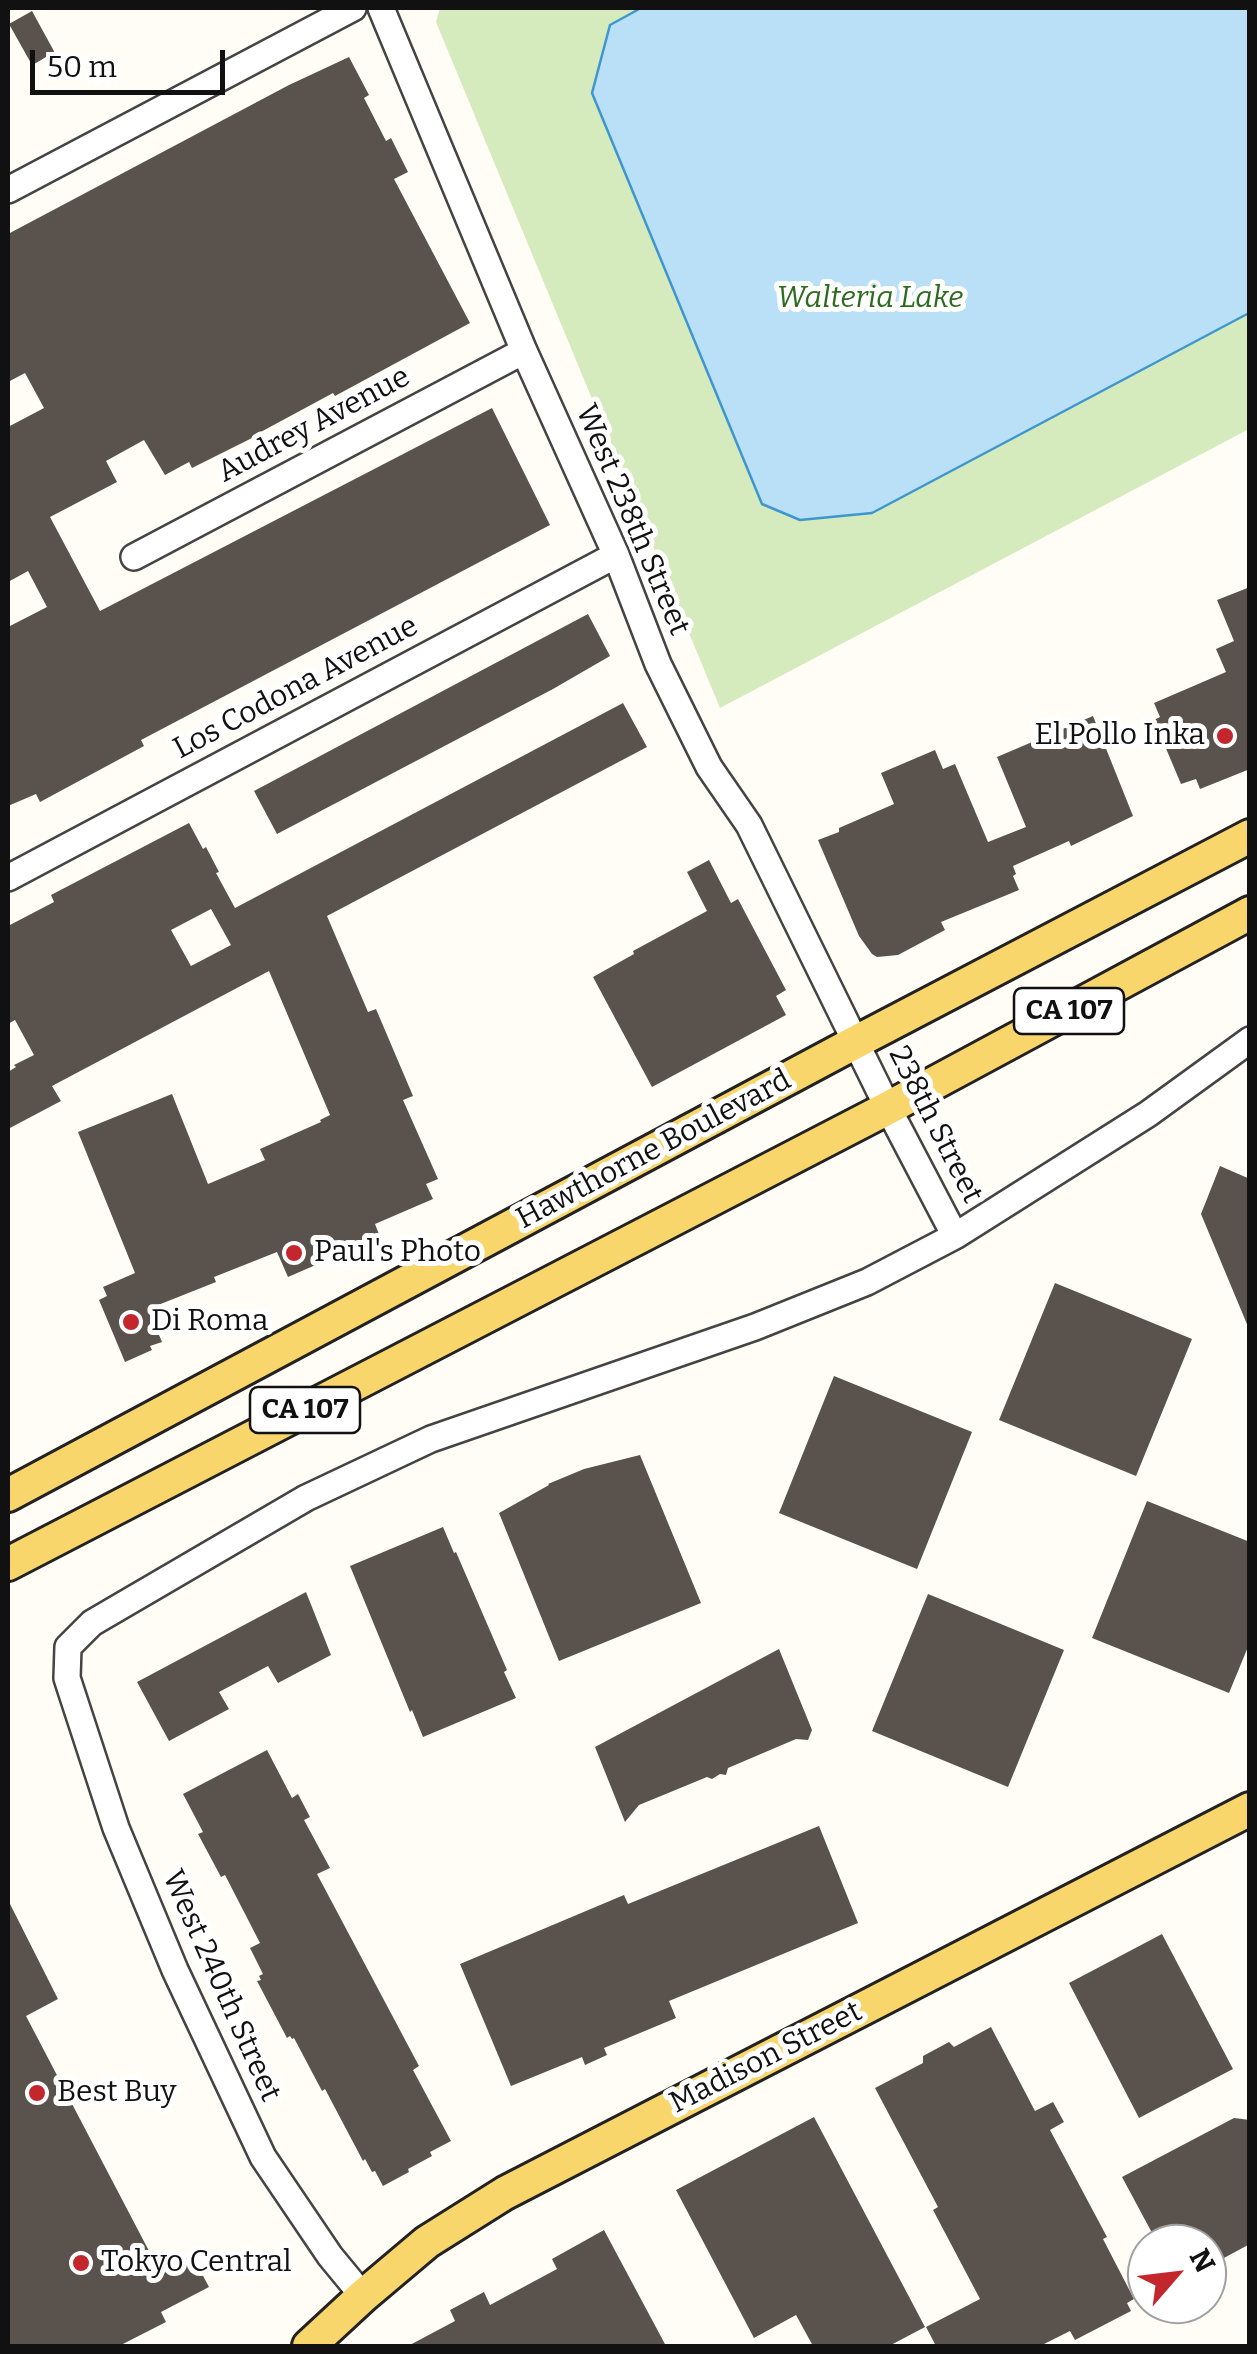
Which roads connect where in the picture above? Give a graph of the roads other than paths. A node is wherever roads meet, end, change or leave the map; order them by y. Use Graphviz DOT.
graph roads {
  1 [pos="353,8"];
  2 [pos="382,8"];
  3 [pos="8,190"];
  4 [pos="524,350"];
  5 [pos="616,555"];
  6 [pos="134,558"];
  7 [pos="1250,836"];
  8 [pos="8,878"];
  9 [pos="1250,913"];
  10 [pos="1250,1040"];
  11 [pos="856,1042"];
  12 [pos="888,1108"];
  13 [pos="955,1236"];
  14 [pos="8,1494"];
  15 [pos="8,1564"];
  16 [pos="1250,1809"];
  17 [pos="363,2296"];
  18 [pos="309,2346"];
  1 -- 3 [label="street"];
  2 -- 4 [label="street, West 238th Street"];
  4 -- 5 [label="street, West 238th Street"];
  4 -- 6 [label="street, Audrey Avenue"];
  5 -- 8 [label="street, Los Codona Avenue"];
  5 -- 11 [label="street, West 238th Street"];
  7 -- 11 [label="main road, Hawthorne Boulevard / CA 107"];
  9 -- 12 [label="main road, CA 107"];
  10 -- 13 [label="street"];
  11 -- 12 [label="street, 238th Street"];
  11 -- 14 [label="main road, Hawthorne Boulevard / CA 107"];
  12 -- 13 [label="street, 238th Street"];
  12 -- 15 [label="main road, CA 107"];
  13 -- 17 [label="street, West 240th Street"];
  16 -- 17 [label="main road, Madison Street"];
  17 -- 18 [label="main road, Madison Street"];
}
